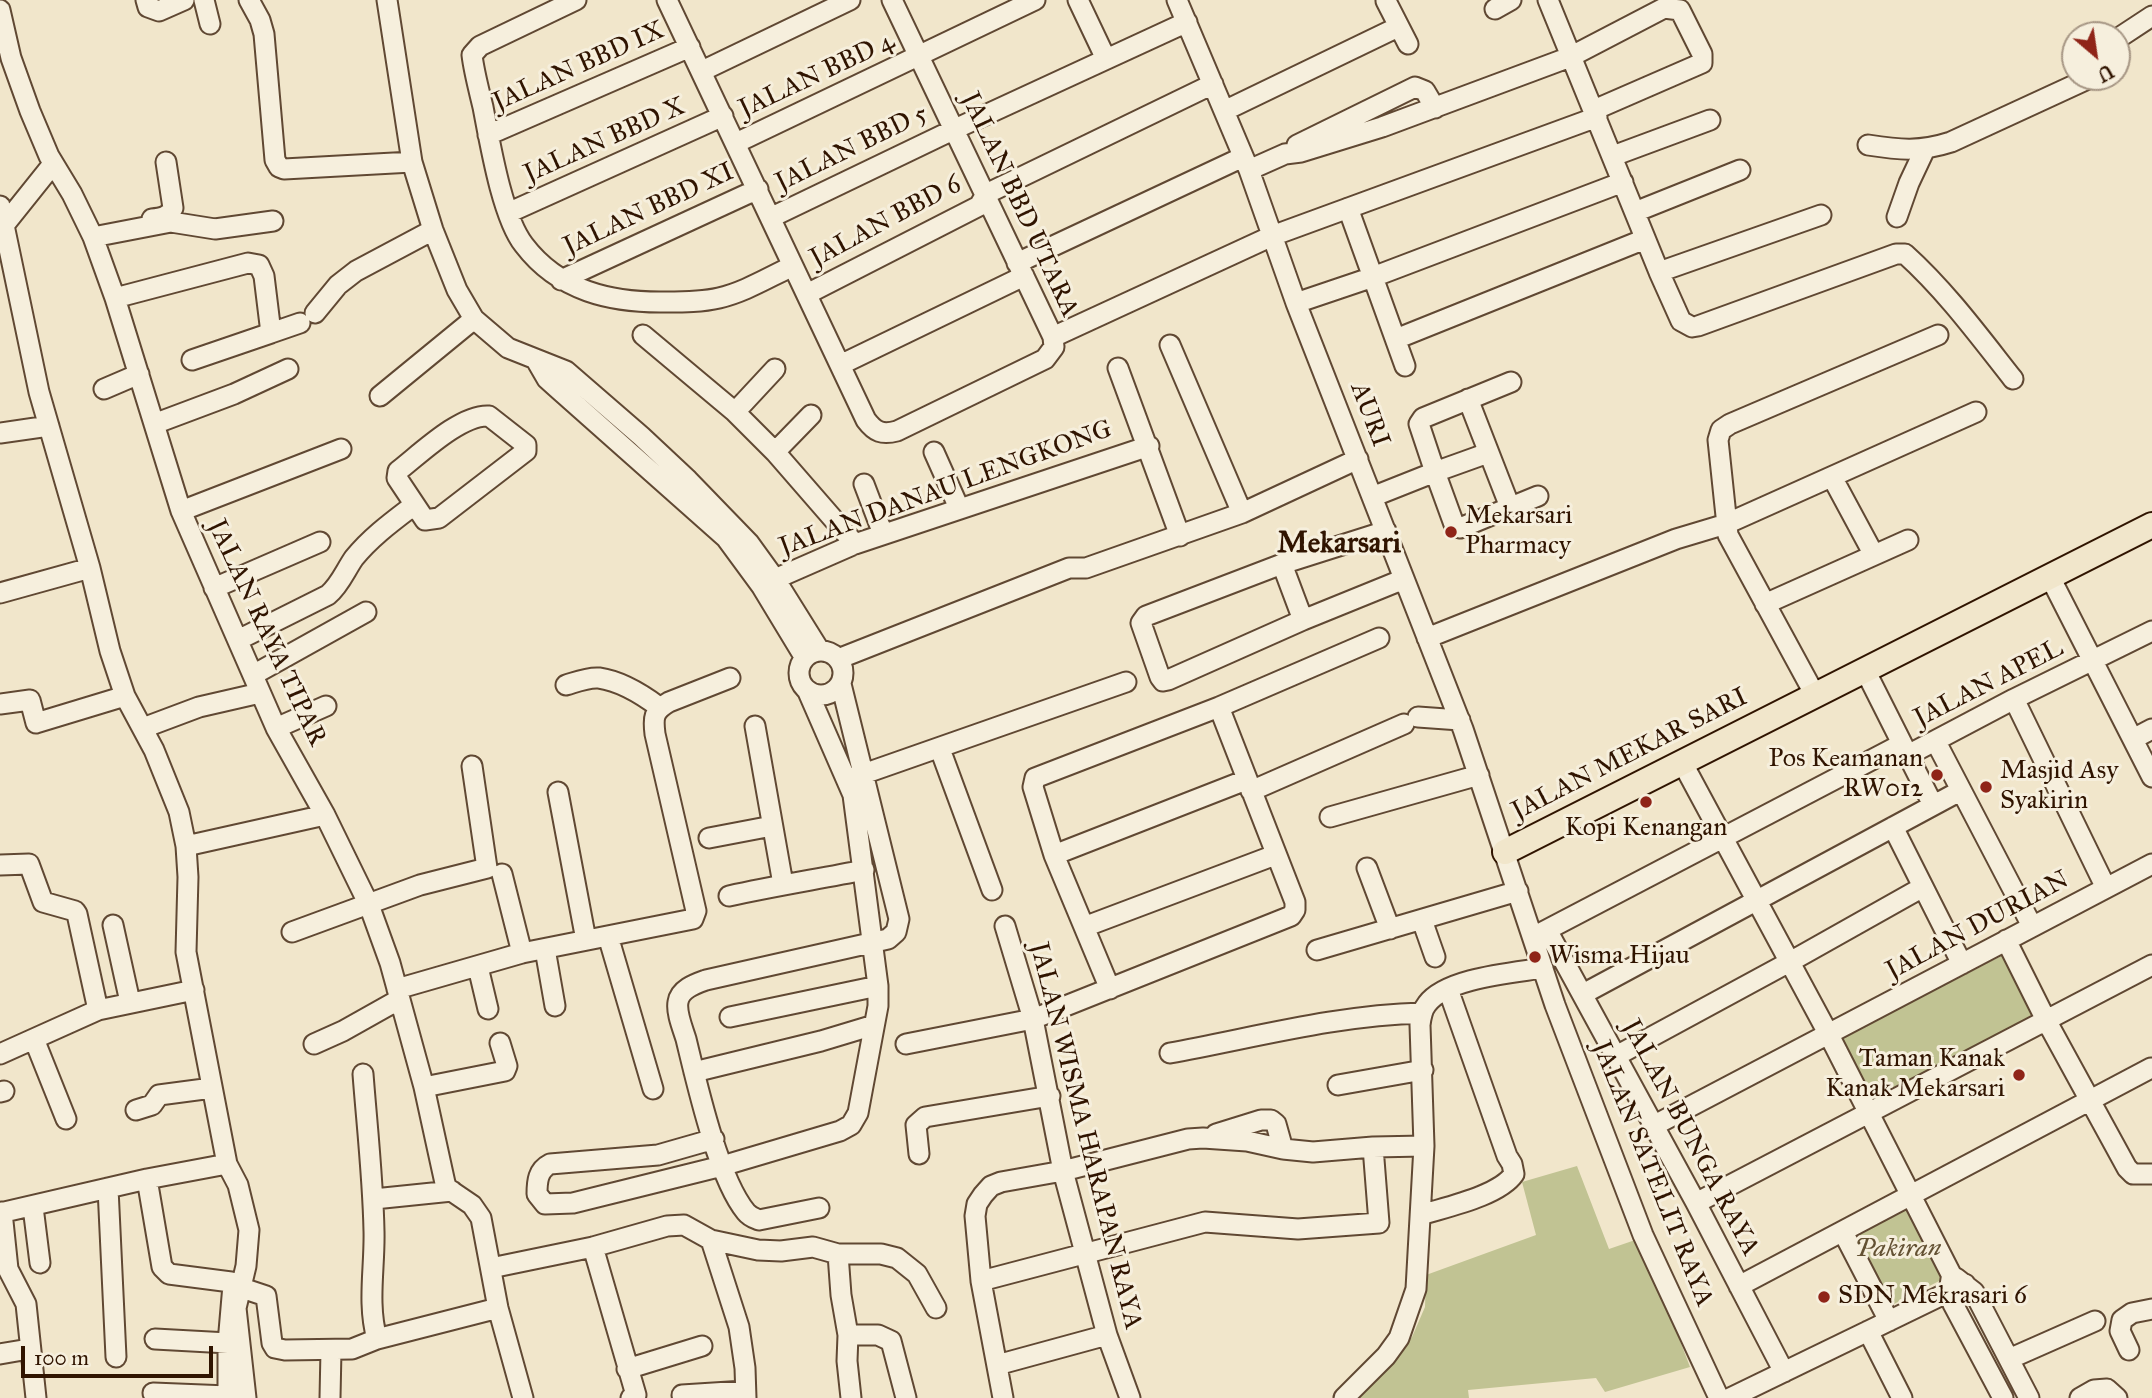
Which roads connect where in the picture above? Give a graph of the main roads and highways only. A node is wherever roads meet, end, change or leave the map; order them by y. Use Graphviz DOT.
graph roads {
  1 [pos="2152,525"];
  2 [pos="1505,852"];
  1 -- 2 [label="main road, JALAN MEKAR SARI"];
}
